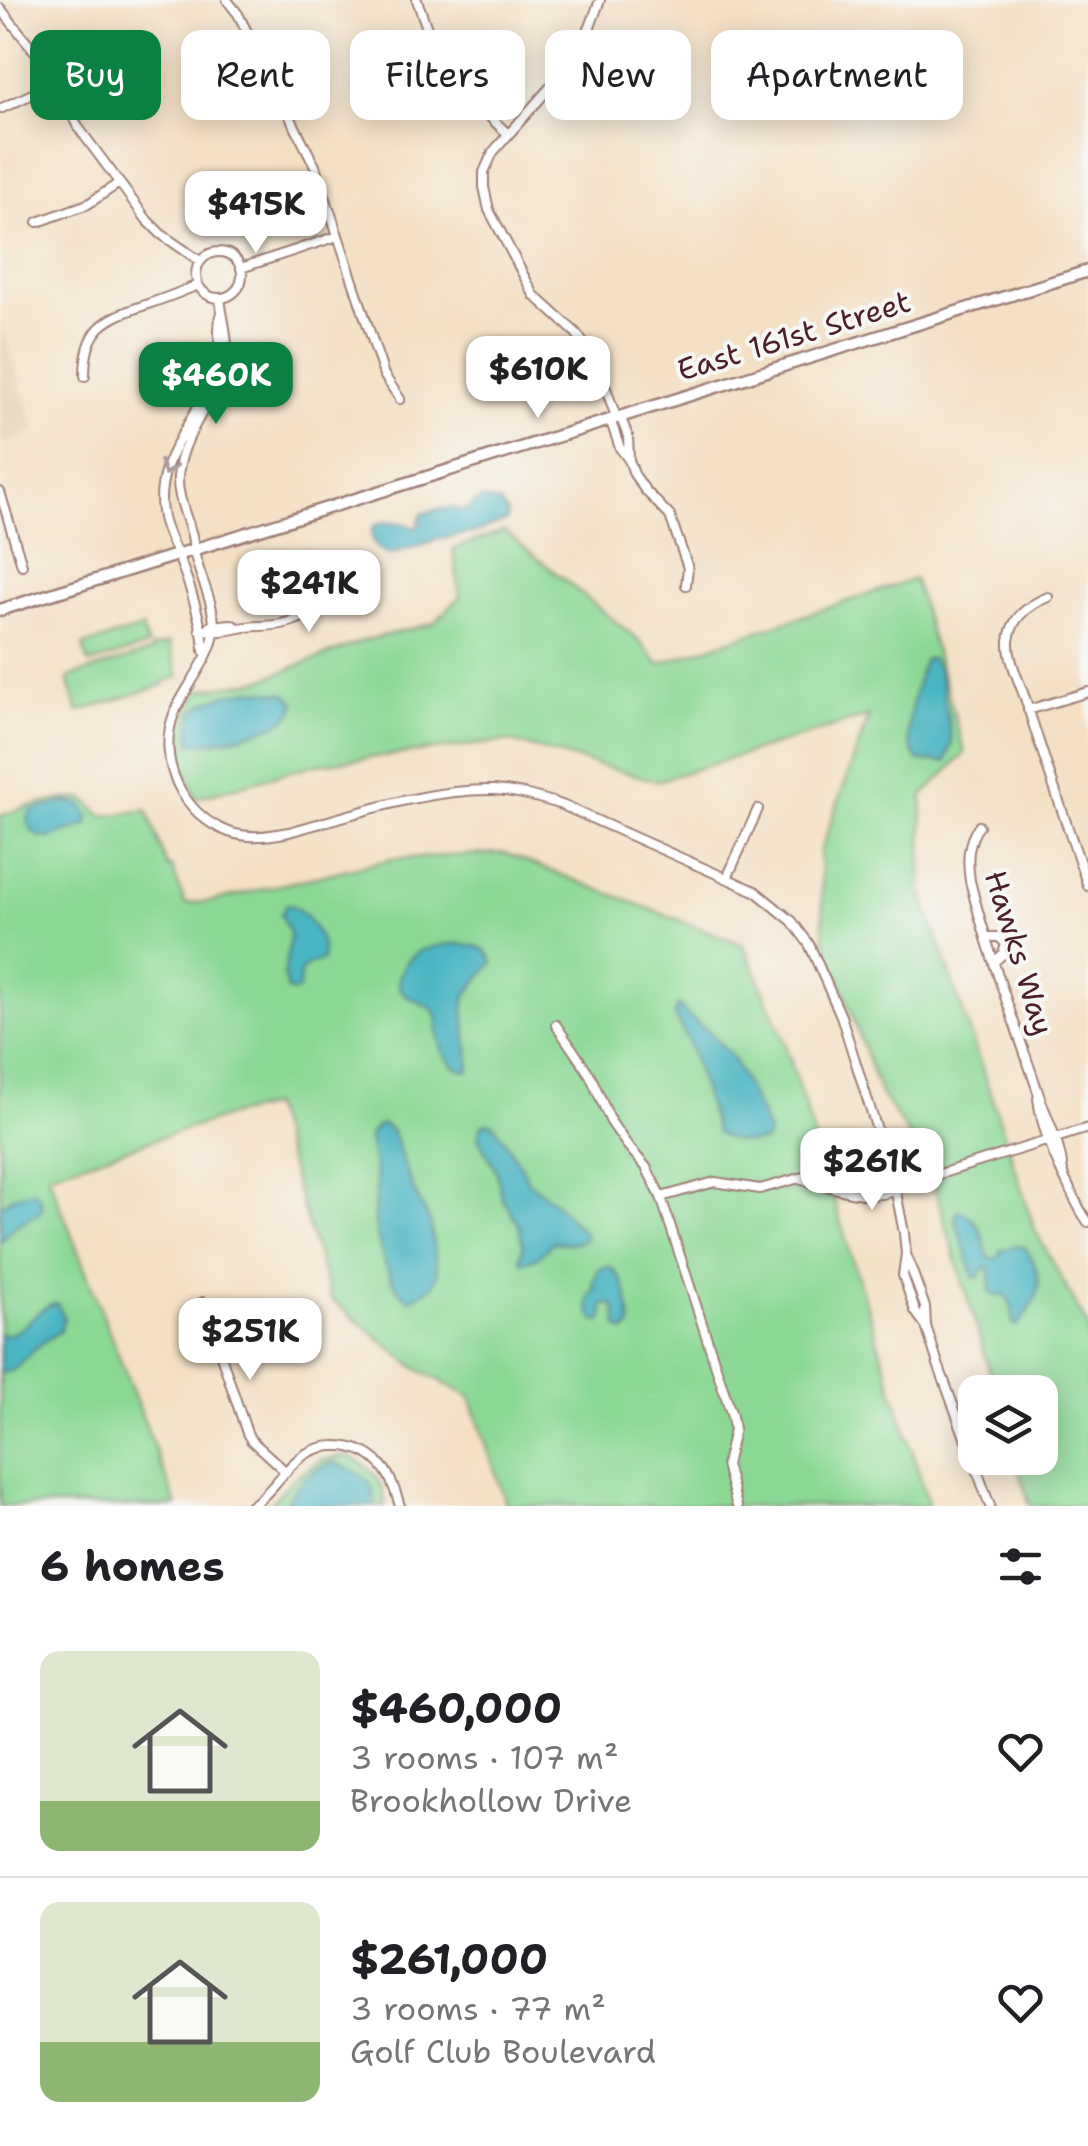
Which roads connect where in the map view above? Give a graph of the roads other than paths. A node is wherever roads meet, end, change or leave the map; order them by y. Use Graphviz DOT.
graph roads {
  1 [pos="227,0"];
  2 [pos="417,0"];
  3 [pos="600,0"];
  4 [pos="0,8"];
  5 [pos="30,44"];
  6 [pos="30,95"];
  7 [pos="2,108"];
  8 [pos="74,120"];
  9 [pos="508,134"];
  10 [pos="119,183"];
  11 [pos="38,222"];
  12 [pos="338,236"];
  13 [pos="200,261"];
  14 [pos="241,268"];
  15 [pos="1088,270"];
  16 [pos="198,285"];
  17 [pos="220,298"];
  18 [pos="222,314"];
  19 [pos="85,376"];
  20 [pos="400,399"];
  21 [pos="615,418"];
  22 [pos="0,492"];
  23 [pos="194,550"];
  24 [pos="178,555"];
  25 [pos="22,566"];
  26 [pos="360,582"];
  27 [pos="686,585"];
  28 [pos="1048,597"];
  29 [pos="0,610"];
  30 [pos="214,628"];
  31 [pos="200,629"];
  32 [pos="204,656"];
  33 [pos="1088,692"];
  34 [pos="1028,710"];
  35 [pos="758,809"];
  36 [pos="979,826"];
  37 [pos="727,878"];
  38 [pos="1088,886"];
  39 [pos="987,936"];
  40 [pos="995,960"];
  41 [pos="556,1024"];
  42 [pos="1088,1128"];
  43 [pos="1052,1139"];
  44 [pos="893,1181"];
  45 [pos="842,1185"];
  46 [pos="904,1185"];
  47 [pos="896,1192"];
  48 [pos="660,1196"];
  49 [pos="1088,1222"];
  50 [pos="203,1302"];
  51 [pos="286,1472"];
  52 [pos="251,1506"];
  53 [pos="400,1506"];
  54 [pos="737,1506"];
  55 [pos="990,1506"];
  1 -- 12 [label="street"];
  2 -- 9 [label="street"];
  3 -- 9 [label="street"];
  4 -- 5 [label="street"];
  6 -- 7 [label="street"];
  8 -- 10 [label="street"];
  9 -- 21 [label="street"];
  10 -- 11 [label="street"];
  10 -- 13 [label="street"];
  12 -- 14 [label="street"];
  12 -- 20 [label="street"];
  13 -- 14 [label="street"];
  13 -- 16 [label="street"];
  14 -- 17 [label="street"];
  15 -- 21 [label="street, East 161st Street"];
  16 -- 17 [label="street"];
  16 -- 19 [label="street"];
  17 -- 18 [label="street"];
  18 -- 23 [label="street"];
  18 -- 24 [label="street, one-way"];
  21 -- 23 [label="street, East 161st Street"];
  21 -- 27 [label="street"];
  22 -- 25 [label="street"];
  23 -- 24 [label="street, East 161st Street"];
  23 -- 30 [label="street"];
  24 -- 29 [label="street, East 161st Street"];
  24 -- 31 [label="street"];
  26 -- 30 [label="street"];
  28 -- 34 [label="street"];
  30 -- 31 [label="street"];
  30 -- 32 [label="street"];
  31 -- 32 [label="street"];
  32 -- 37 [label="street"];
  33 -- 34 [label="street"];
  34 -- 38 [label="street"];
  35 -- 37 [label="street"];
  36 -- 39 [label="street, Hawks Way"];
  37 -- 44 [label="street"];
  39 -- 40 [label="street, Hawks Way"];
  39 -- 40 [label="street"];
  40 -- 43 [label="street, Hawks Way"];
  41 -- 48 [label="street"];
  42 -- 43 [label="street"];
  43 -- 46 [label="street"];
  43 -- 49 [label="street, Hawks Way"];
  44 -- 45 [label="street"];
  44 -- 46 [label="street"];
  44 -- 47 [label="street"];
  45 -- 47 [label="street"];
  45 -- 48 [label="street"];
  46 -- 47 [label="street"];
  47 -- 55 [label="street"];
  48 -- 54 [label="street"];
  50 -- 51 [label="street"];
  51 -- 52 [label="street"];
  51 -- 53 [label="street"];
}
